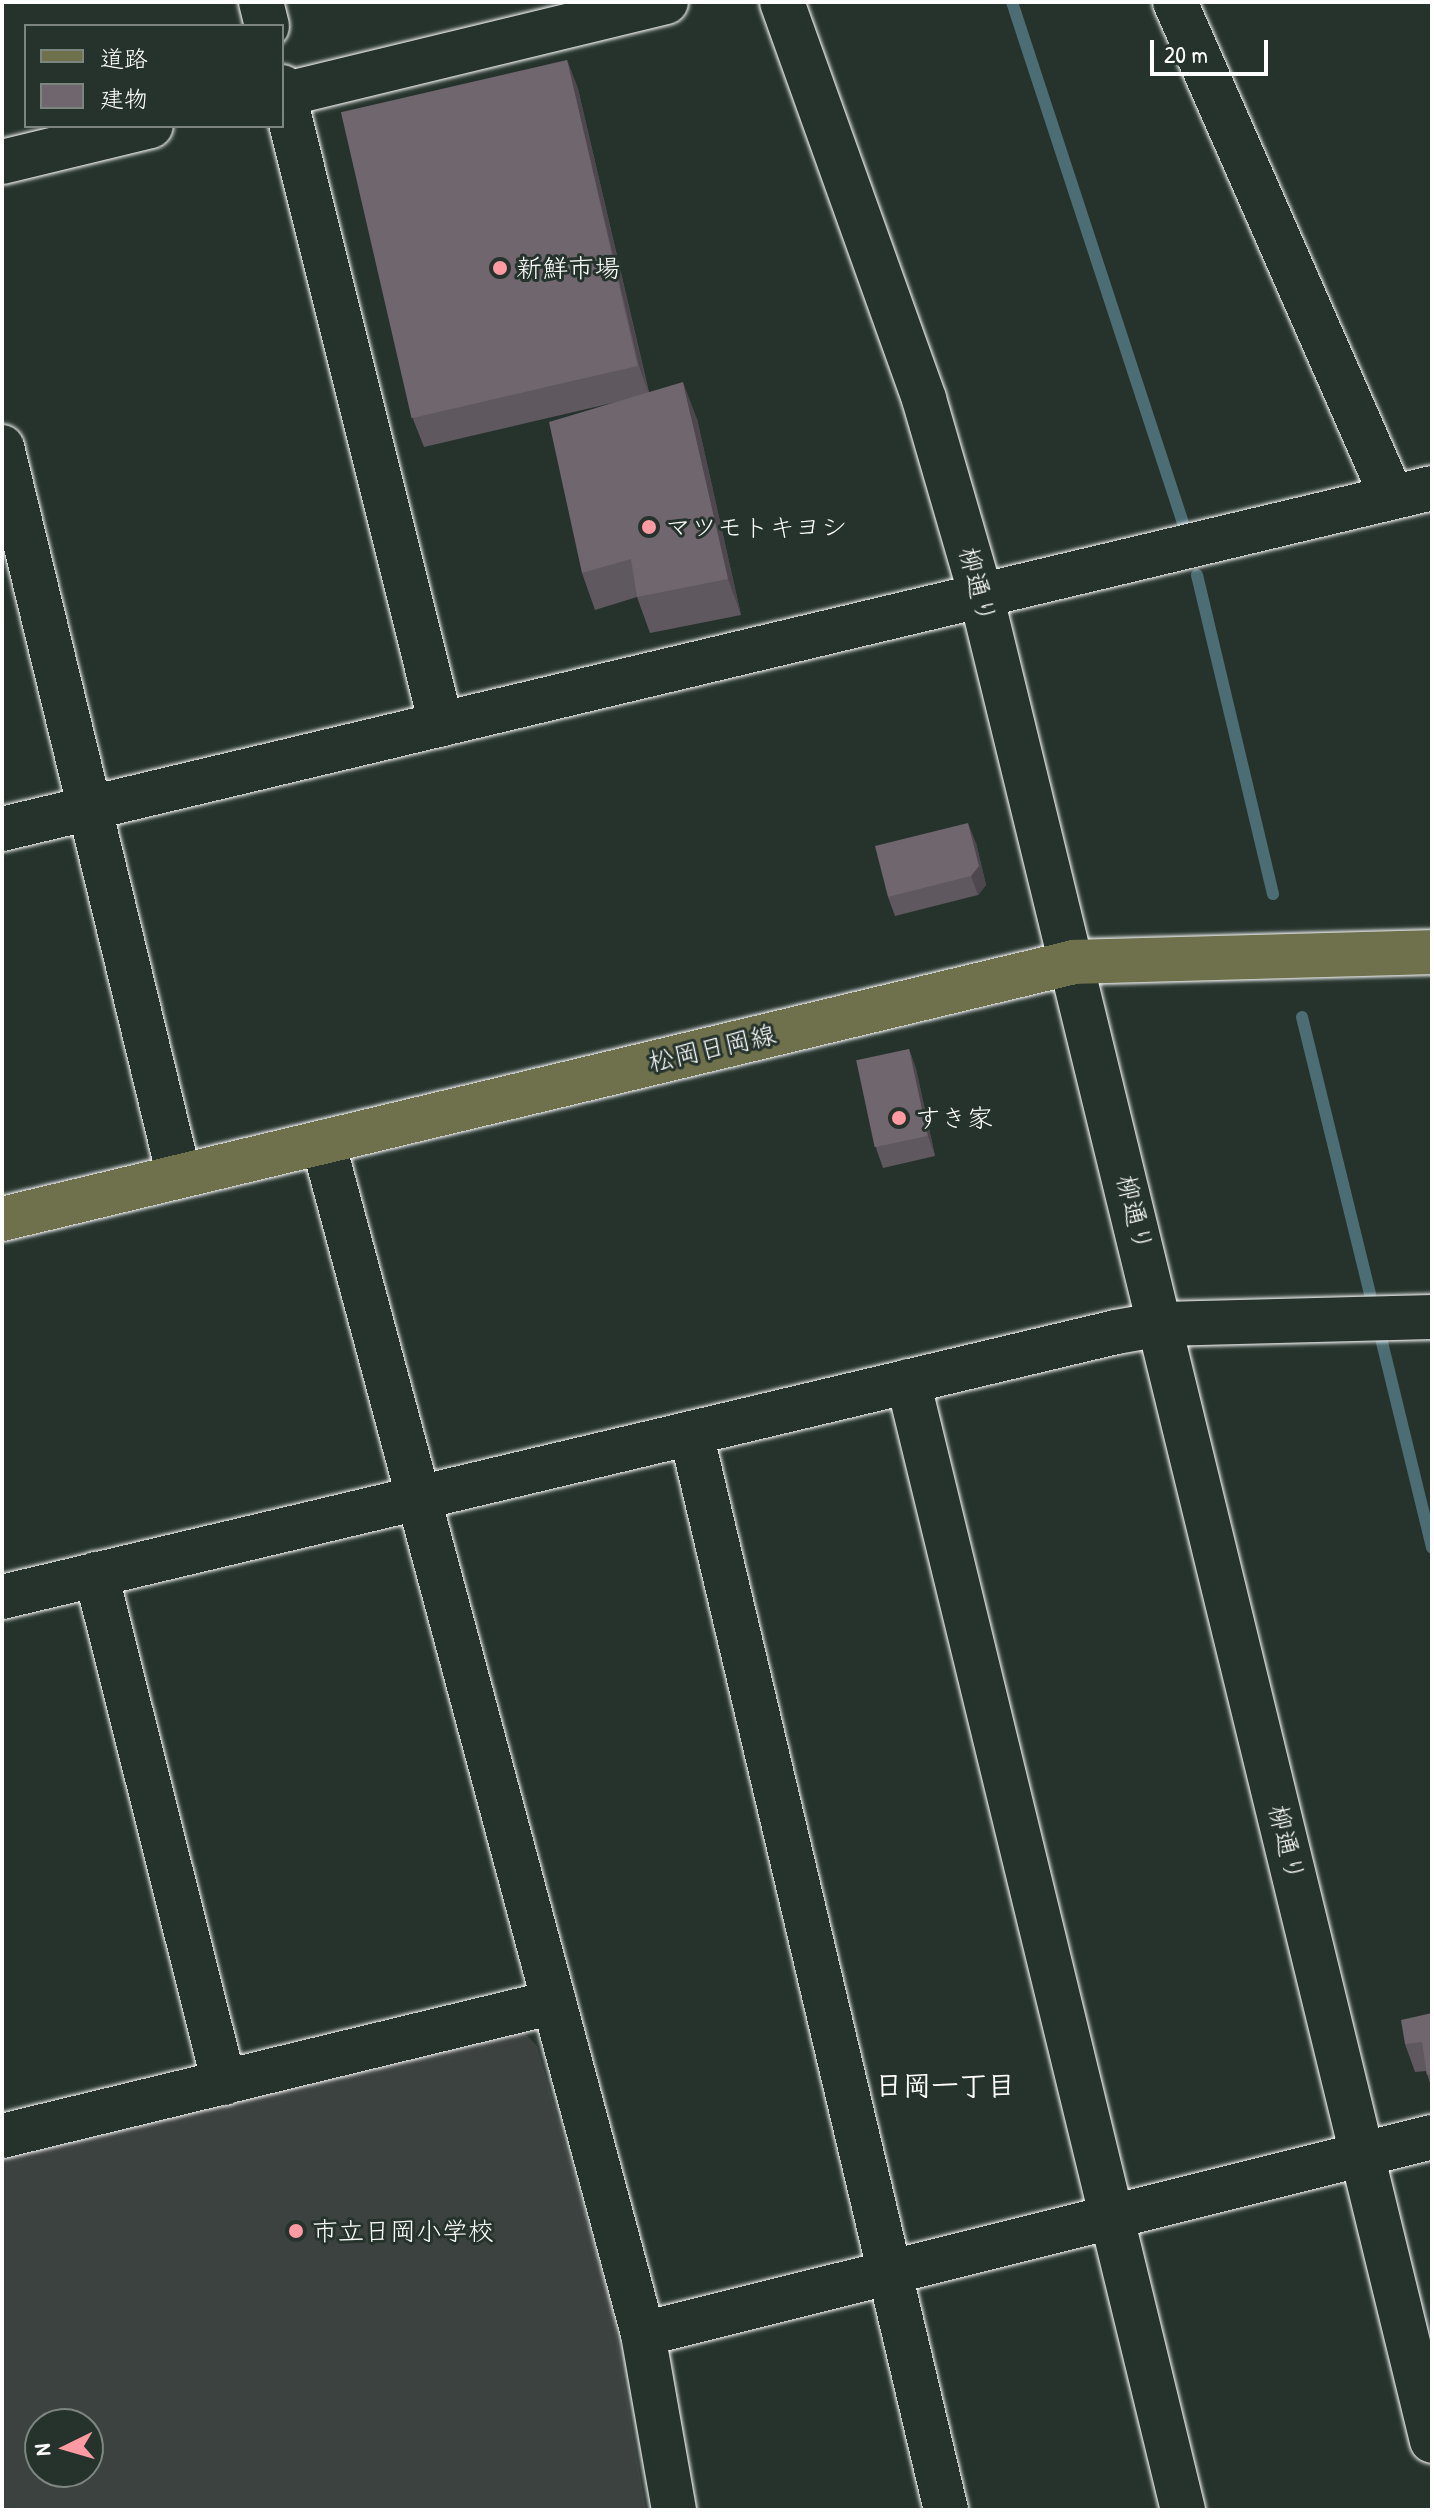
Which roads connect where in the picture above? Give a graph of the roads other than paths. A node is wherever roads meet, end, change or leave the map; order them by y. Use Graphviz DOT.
graph roads {
  1 [pos="261,2"];
  2 [pos="666,2"];
  3 [pos="782,2"];
  4 [pos="1175,2"];
  5 [pos="266,24"];
  6 [pos="284,92"];
  7 [pos="284,96"];
  8 [pos="143,128"];
  9 [pos="2,162"];
  10 [pos="2,447"];
  11 [pos="1412,493"];
  12 [pos="981,595"];
  13 [pos="441,724"];
  14 [pos="89,809"];
  15 [pos="2,829"];
  16 [pos="1432,952"];
  17 [pos="1074,962"];
  18 [pos="323,1142"];
  19 [pos="179,1176"];
  20 [pos="2,1219"];
  21 [pos="1432,1317"];
  22 [pos="1162,1324"];
  23 [pos="908,1381"];
  24 [pos="691,1433"];
  25 [pos="419,1498"];
  26 [pos="96,1574"];
  27 [pos="2,1597"];
  28 [pos="554,2002"];
  29 [pos="224,2083"];
  30 [pos="2,2136"];
  31 [pos="1432,2137"];
  32 [pos="1362,2153"];
  33 [pos="1111,2216"];
  34 [pos="893,2272"];
  35 [pos="643,2334"];
  36 [pos="1432,2441"];
  37 [pos="674,2510"];
  38 [pos="946,2510"];
  39 [pos="1183,2510"];
  1 -- 5 [label="street"];
  2 -- 6 [label="street"];
  3 -- 12 [label="street, 柳通り"];
  4 -- 11 [label="street"];
  7 -- 13 [label="street"];
  8 -- 9 [label="street"];
  10 -- 14 [label="street"];
  11 -- 12 [label="street"];
  12 -- 13 [label="street"];
  12 -- 17 [label="street, 柳通り"];
  13 -- 14 [label="street"];
  14 -- 15 [label="street"];
  14 -- 19 [label="street"];
  16 -- 17 [label="main road, 松岡日岡線"];
  17 -- 18 [label="main road, 松岡日岡線"];
  17 -- 22 [label="street, 柳通り"];
  18 -- 19 [label="main road, 松岡日岡線"];
  18 -- 25 [label="street"];
  19 -- 20 [label="main road, 松岡日岡線"];
  21 -- 22 [label="street"];
  22 -- 23 [label="street"];
  22 -- 32 [label="street, 柳通り"];
  23 -- 24 [label="street"];
  23 -- 33 [label="street"];
  24 -- 25 [label="street"];
  24 -- 34 [label="street"];
  25 -- 26 [label="street"];
  25 -- 28 [label="street"];
  26 -- 27 [label="street"];
  26 -- 29 [label="street"];
  28 -- 29 [label="street"];
  28 -- 35 [label="street"];
  29 -- 30 [label="street"];
  31 -- 32 [label="street"];
  32 -- 33 [label="street"];
  32 -- 36 [label="street, 柳通り"];
  33 -- 34 [label="street"];
  33 -- 39 [label="street"];
  34 -- 35 [label="street"];
  34 -- 38 [label="street"];
  35 -- 37 [label="street"];
}
